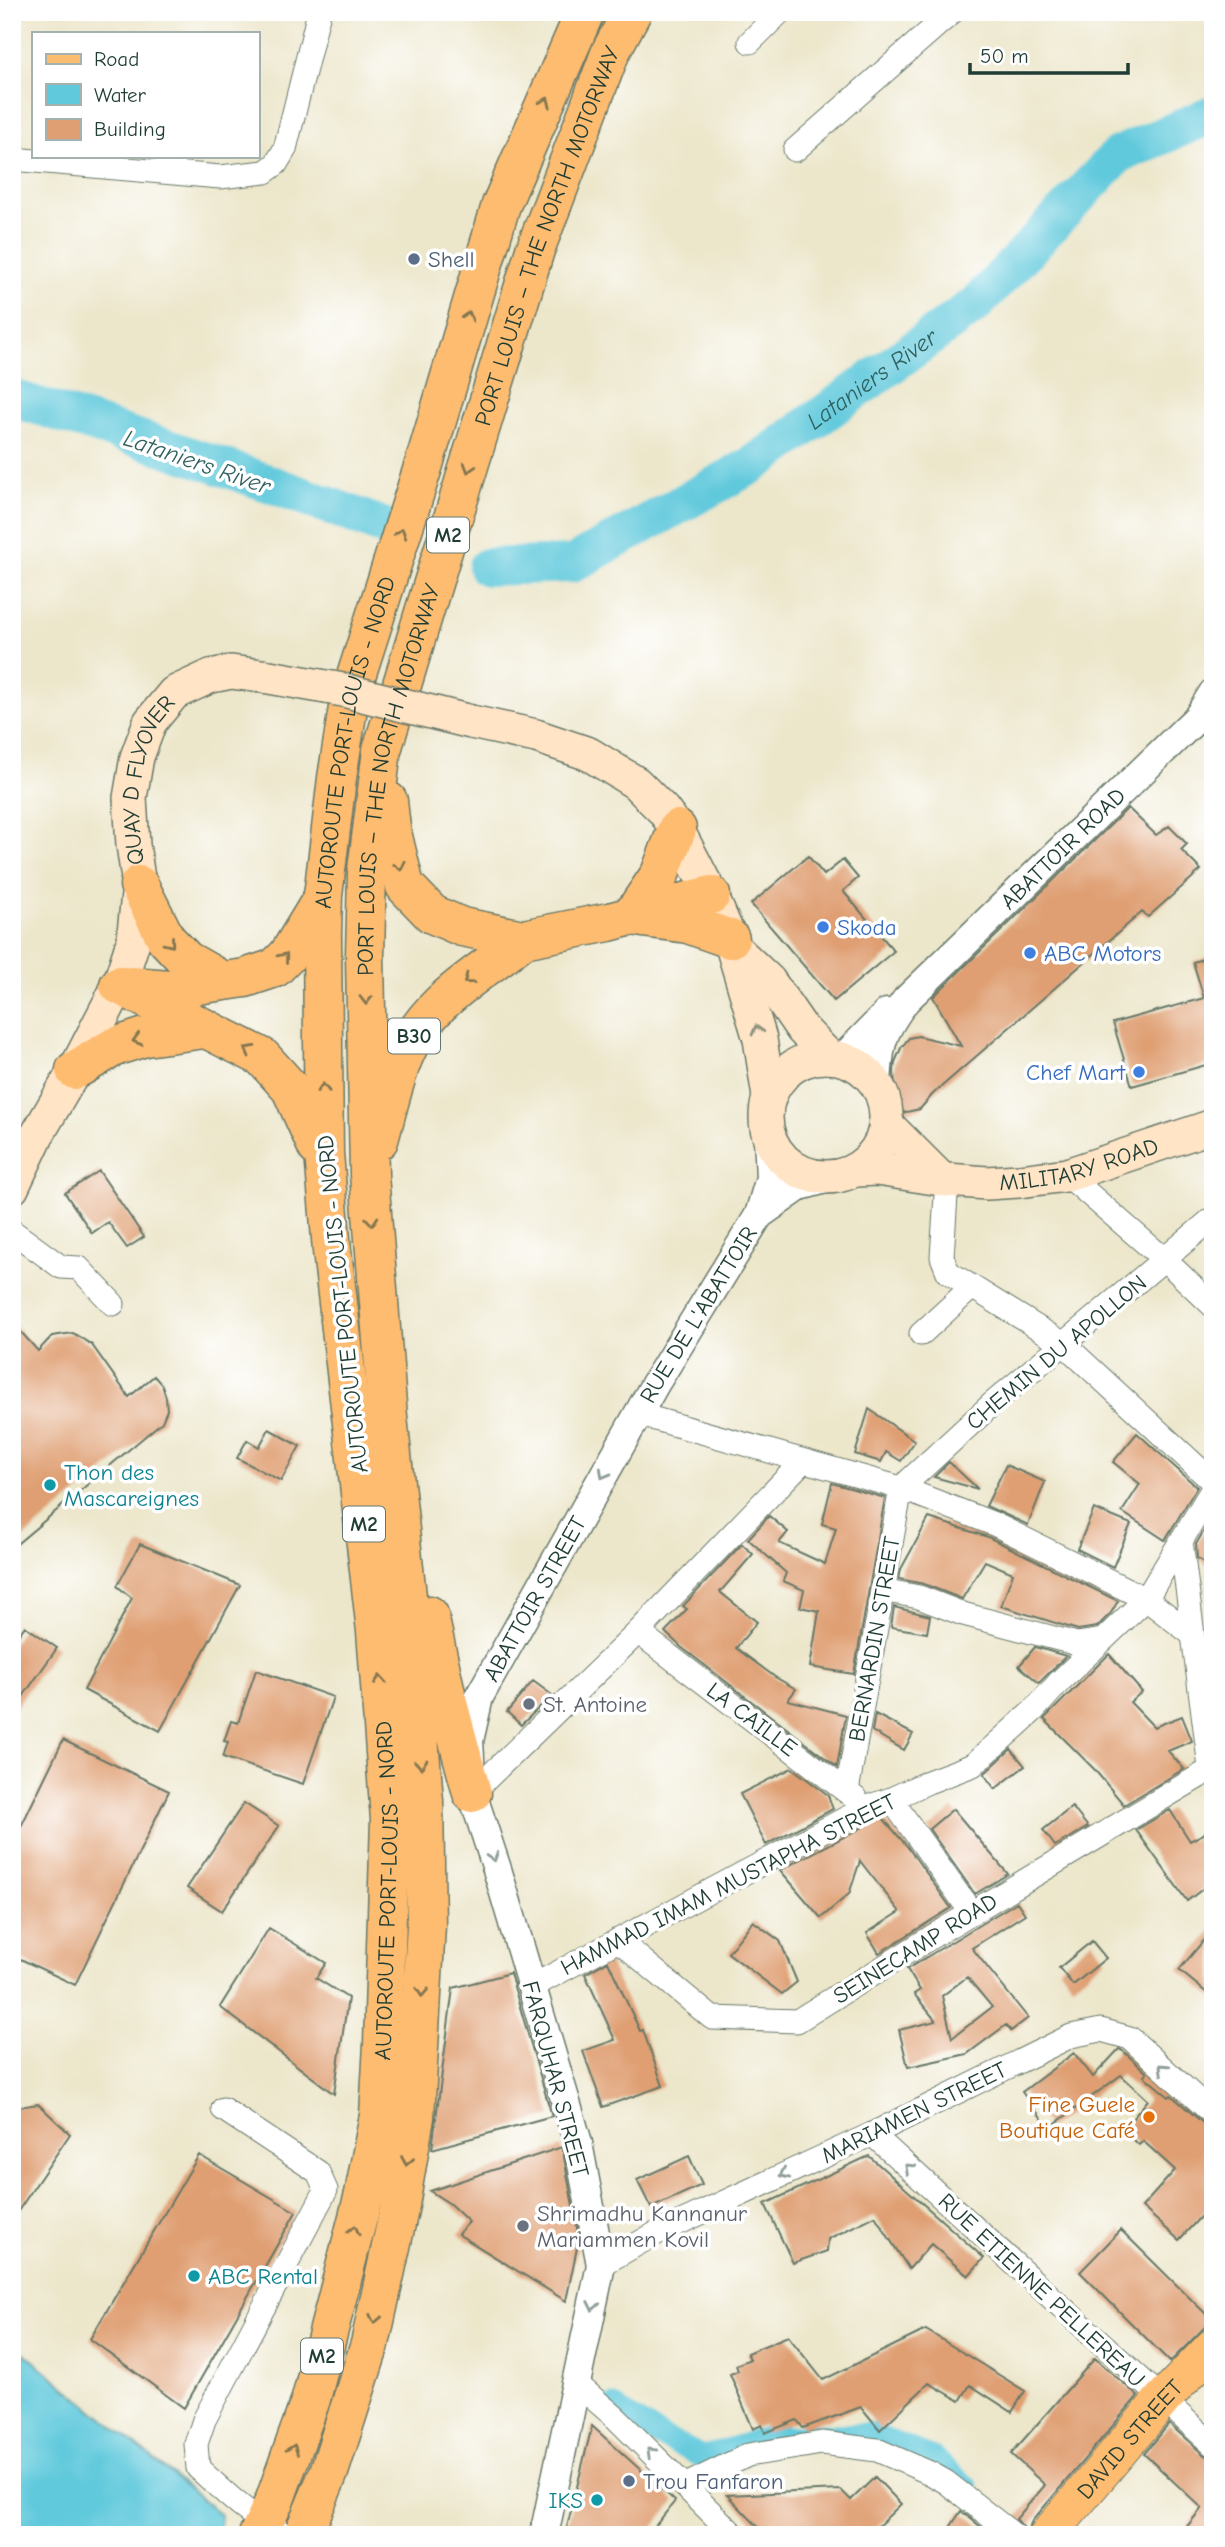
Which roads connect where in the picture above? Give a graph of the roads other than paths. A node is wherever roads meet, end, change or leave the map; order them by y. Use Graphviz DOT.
graph roads {
  1 [pos="319,12"];
  2 [pos="585,12"];
  3 [pos="632,12"];
  4 [pos="780,12"];
  5 [pos="952,12"];
  6 [pos="750,42"];
  7 [pos="795,150"];
  8 [pos="12,159"];
  9 [pos="1213,693"];
  10 [pos="382,750"];
  11 [pos="677,829"];
  12 [pos="139,885"];
  13 [pos="710,895"];
  14 [pos="323,896"];
  15 [pos="631,917"];
  16 [pos="523,939"];
  17 [pos="731,942"];
  18 [pos="223,981"];
  19 [pos="119,985"];
  20 [pos="906,1000"];
  21 [pos="205,1029"];
  22 [pos="835,1058"];
  23 [pos="75,1070"];
  24 [pos="877,1085"];
  25 [pos="769,1097"];
  26 [pos="886,1124"];
  27 [pos="768,1135"];
  28 [pos="1206,1136"];
  29 [pos="325,1165"];
  30 [pos="844,1173"];
  31 [pos="369,1175"];
  32 [pos="1067,1175"];
  33 [pos="944,1180"];
  34 [pos="12,1188"];
  35 [pos="759,1215"];
  36 [pos="1213,1218"];
  37 [pos="12,1231"];
  38 [pos="1165,1261"];
  39 [pos="972,1287"];
  40 [pos="113,1304"];
  41 [pos="1213,1306"];
  42 [pos="921,1334"];
  43 [pos="1064,1344"];
  44 [pos="637,1414"];
  45 [pos="388,1417"];
  46 [pos="803,1461"];
  47 [pos="1213,1482"];
  48 [pos="901,1488"];
  49 [pos="1213,1488"];
  50 [pos="1181,1541"];
  51 [pos="882,1590"];
  52 [pos="1146,1599"];
  53 [pos="638,1632"];
  54 [pos="1193,1636"];
  55 [pos="1103,1640"];
  56 [pos="1212,1768"];
  57 [pos="847,1791"];
  58 [pos="472,1793"];
  59 [pos="891,1799"];
  60 [pos="867,1807"];
  61 [pos="971,1913"];
  62 [pos="618,1940"];
  63 [pos="531,1987"];
  64 [pos="223,2109"];
  65 [pos="1213,2114"];
  66 [pos="397,2116"];
  67 [pos="872,2134"];
  68 [pos="601,2265"];
  69 [pos="1213,2347"];
  70 [pos="577,2384"];
  71 [pos="1161,2400"];
  72 [pos="1213,2445"];
  73 [pos="686,2485"];
  74 [pos="269,2531"];
  75 [pos="303,2535"];
  76 [pos="544,2535"];
  77 [pos="734,2535"];
  78 [pos="1013,2535"];
  79 [pos="1048,2535"];
  1 -- 8 [label="street"];
  14 -- 2 [label="highway, AUTOROUTE PORT-LOUIS - NORD / M2, one-way"];
  3 -- 10 [label="highway, PORT LOUIS – THE NORTH MOTORWAY / M2, one-way"];
  4 -- 6 [label="street"];
  5 -- 7 [label="street"];
  9 -- 20 [label="street, ABATTOIR ROAD"];
  10 -- 16 [label="highway, one-way"];
  10 -- 31 [label="highway, PORT LOUIS – THE NORTH MOTORWAY / M2, one-way"];
  11 -- 12 [label="main road, QUAY D FLYOVER, bridge"];
  11 -- 13 [label="main road, QUAY D FLYOVER"];
  11 -- 15 [label="highway"];
  12 -- 18 [label="highway, one-way"];
  12 -- 19 [label="main road, QUAY D FLYOVER"];
  13 -- 15 [label="highway"];
  13 -- 17 [label="main road, QUAY D FLYOVER"];
  18 -- 14 [label="highway, one-way"];
  29 -- 14 [label="highway, AUTOROUTE PORT-LOUIS - NORD / M2, one-way"];
  15 -- 16 [label="highway"];
  15 -- 17 [label="highway"];
  16 -- 31 [label="highway, B30, one-way"];
  17 -- 22 [label="main road"];
  25 -- 17 [label="main road, one-way"];
  18 -- 19 [label="highway"];
  19 -- 21 [label="highway"];
  19 -- 23 [label="main road, QUAY D FLYOVER"];
  20 -- 22 [label="street, ABATTOIR ROAD"];
  20 -- 24 [label="street, ABATTOIR ROAD"];
  21 -- 23 [label="highway, one-way"];
  29 -- 21 [label="highway, one-way"];
  22 -- 24 [label="main road"];
  22 -- 25 [label="main road"];
  23 -- 34 [label="main road, QUAY D FLYOVER"];
  24 -- 26 [label="main road"];
  25 -- 27 [label="main road"];
  26 -- 30 [label="main road"];
  26 -- 33 [label="main road"];
  27 -- 30 [label="main road"];
  27 -- 35 [label="street, RUE DE L'ABATTOIR"];
  28 -- 32 [label="main road, MILITARY ROAD"];
  66 -- 29 [label="highway, AUTOROUTE PORT-LOUIS - NORD / M2, one-way"];
  30 -- 33 [label="main road, MILITARY ROAD"];
  30 -- 35 [label="street, RUE DE L'ABATTOIR"];
  31 -- 45 [label="highway, AUTOROUTE PORT-LOUIS - NORD / M2, one-way"];
  32 -- 33 [label="main road, MILITARY ROAD"];
  32 -- 38 [label="street"];
  33 -- 39 [label="street"];
  35 -- 44 [label="street, RUE DE L'ABATTOIR"];
  36 -- 38 [label="street, CHEMIN DU APOLLON"];
  37 -- 40 [label="street"];
  38 -- 41 [label="street"];
  38 -- 43 [label="street, CHEMIN DU APOLLON"];
  39 -- 42 [label="street"];
  39 -- 43 [label="street"];
  43 -- 47 [label="street"];
  43 -- 48 [label="street, CHEMIN DU APOLLON"];
  44 -- 46 [label="street"];
  44 -- 58 [label="street, ABATTOIR STREET, one-way"];
  45 -- 58 [label="highway"];
  45 -- 66 [label="highway, AUTOROUTE PORT-LOUIS - NORD / M2, one-way"];
  46 -- 48 [label="street"];
  46 -- 53 [label="street"];
  48 -- 51 [label="street, BERNARDIN STREET"];
  48 -- 52 [label="street"];
  49 -- 50 [label="street, HAMMAD IMAM MUSTAPHA STREET"];
  50 -- 52 [label="street, HAMMAD IMAM MUSTAPHA STREET"];
  50 -- 54 [label="street"];
  51 -- 55 [label="street"];
  51 -- 57 [label="street, BERNARDIN STREET"];
  52 -- 54 [label="street"];
  52 -- 55 [label="street, HAMMAD IMAM MUSTAPHA STREET"];
  53 -- 57 [label="street, LA CAILLE"];
  53 -- 58 [label="street"];
  54 -- 56 [label="street"];
  55 -- 59 [label="street, HAMMAD IMAM MUSTAPHA STREET"];
  56 -- 61 [label="street, SEINECAMP ROAD"];
  57 -- 60 [label="street, LA CAILLE"];
  58 -- 63 [label="street, FARQUHAR STREET, one-way"];
  59 -- 60 [label="street, HAMMAD IMAM MUSTAPHA STREET"];
  59 -- 61 [label="street"];
  60 -- 62 [label="street, HAMMAD IMAM MUSTAPHA STREET"];
  61 -- 62 [label="street, SEINECAMP ROAD"];
  62 -- 63 [label="street, HAMMAD IMAM MUSTAPHA STREET"];
  63 -- 68 [label="street, FARQUHAR STREET"];
  64 -- 74 [label="street"];
  65 -- 67 [label="street, MARIAMEN STREET, one-way"];
  74 -- 66 [label="highway, AUTOROUTE PORT-LOUIS - NORD / M2, one-way"];
  66 -- 75 [label="highway, AUTOROUTE PORT-LOUIS - NORD / M2, one-way"];
  67 -- 68 [label="street, MARIAMEN STREET, one-way"];
  71 -- 67 [label="street, RUE ETIENNE PELLEREAU, one-way"];
  68 -- 70 [label="street, FARQUHAR STREET, one-way"];
  69 -- 71 [label="main road, DAVID STREET"];
  73 -- 70 [label="street, one-way"];
  70 -- 76 [label="street, FARQUHAR STREET"];
  71 -- 72 [label="street, RUE ETIENNE PELLEREAU"];
  71 -- 79 [label="main road, DAVID STREET"];
  73 -- 77 [label="street"];
  73 -- 78 [label="street"];
}
